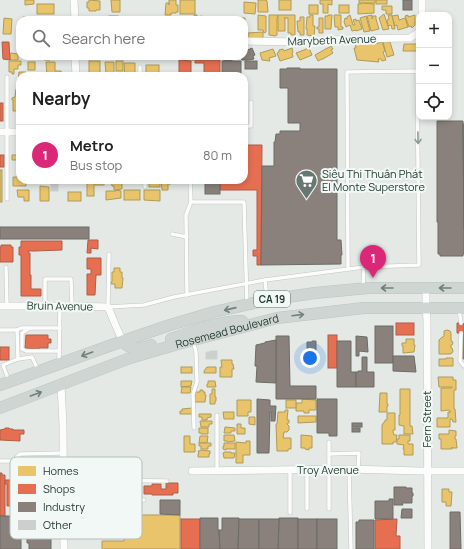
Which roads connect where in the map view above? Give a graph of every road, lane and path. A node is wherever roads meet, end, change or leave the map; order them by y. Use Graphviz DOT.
graph roads {
  1 [pos="74,0"];
  2 [pos="422,0"];
  3 [pos="422,12"];
  4 [pos="75,16"];
  5 [pos="416,34"];
  6 [pos="248,42"];
  7 [pos="75,60"];
  8 [pos="140,67"];
  9 [pos="76,72"];
  10 [pos="140,72"];
  11 [pos="7,77"];
  12 [pos="251,102"];
  13 [pos="248,126"];
  14 [pos="4,132"];
  15 [pos="16,132"];
  16 [pos="190,184"];
  17 [pos="7,199"];
  18 [pos="191,202"];
  19 [pos="172,234"];
  20 [pos="187,237"];
  21 [pos="109,254"];
  22 [pos="6,267"];
  23 [pos="364,267"];
  24 [pos="348,268"];
  25 [pos="265,280"];
  26 [pos="247,283"];
  27 [pos="426,288"];
  28 [pos="464,288"];
  29 [pos="363,289"];
  30 [pos="187,295"];
  31 [pos="267,300"];
  32 [pos="247,305"];
  33 [pos="4,306"];
  34 [pos="46,306"];
  35 [pos="60,306"];
  36 [pos="72,306"];
  37 [pos="108,307"];
  38 [pos="426,307"];
  39 [pos="462,308"];
  40 [pos="256,323"];
  41 [pos="461,323"];
  42 [pos="30,328"];
  43 [pos="60,328"];
  44 [pos="0,330"];
  45 [pos="17,330"];
  46 [pos="461,333"];
  47 [pos="123,340"];
  48 [pos="193,340"];
  49 [pos="59,351"];
  50 [pos="18,359"];
  51 [pos="0,360"];
  52 [pos="59,364"];
  53 [pos="3,366"];
  54 [pos="464,366"];
  55 [pos="39,371"];
  56 [pos="4,384"];
  57 [pos="61,385"];
  58 [pos="0,408"];
  59 [pos="217,415"];
  60 [pos="194,428"];
  61 [pos="329,442"];
  62 [pos="63,453"];
  63 [pos="329,454"];
  64 [pos="17,457"];
  65 [pos="63,457"];
  66 [pos="349,469"];
  67 [pos="358,469"];
  68 [pos="217,470"];
  69 [pos="290,470"];
  70 [pos="307,470"];
  71 [pos="329,470"];
  72 [pos="192,471"];
  73 [pos="427,471"];
  74 [pos="464,471"];
  75 [pos="142,481"];
  76 [pos="167,481"];
  77 [pos="307,509"];
  78 [pos="329,509"];
  79 [pos="290,513"];
  80 [pos="351,549"];
  81 [pos="428,549"];
  1 -- 4 [label="street"];
  2 -- 3 [label="street"];
  5 -- 6 [label="street, Marybeth Avenue"];
  7 -- 9 [label="street"];
  8 -- 10 [label="lane"];
  11 -- 14 [label="lane"];
  12 -- 13 [label="lane"];
  14 -- 15 [label="street"];
  14 -- 17 [label="lane"];
  16 -- 18 [label="lane"];
  18 -- 20 [label="lane"];
  18 -- 26 [label="lane"];
  19 -- 20 [label="lane"];
  20 -- 30 [label="lane"];
  21 -- 37 [label="lane"];
  22 -- 33 [label="lane"];
  23 -- 24 [label="lane"];
  24 -- 23 [label="lane, one-way"];
  23 -- 29 [label="lane"];
  24 -- 25 [label="lane"];
  25 -- 26 [label="lane"];
  25 -- 31 [label="lane"];
  26 -- 30 [label="lane"];
  26 -- 32 [label="lane"];
  28 -- 27 [label="main road, Rosemead Boulevard / CA 19, one-way"];
  27 -- 29 [label="main road, Rosemead Boulevard / CA 19, one-way"];
  27 -- 38 [label="street, Fern Street"];
  29 -- 31 [label="main road, Rosemead Boulevard / CA 19"];
  30 -- 37 [label="lane"];
  31 -- 32 [label="main road, Rosemead Boulevard / CA 19"];
  32 -- 47 [label="main road, Rosemead Boulevard / CA 19, one-way"];
  33 -- 34 [label="street, Bruin Avenue"];
  34 -- 35 [label="street, Bruin Avenue"];
  34 -- 36 [label="lane"];
  35 -- 36 [label="street, Bruin Avenue"];
  35 -- 43 [label="lane"];
  36 -- 37 [label="street, Bruin Avenue"];
  37 -- 47 [label="street, Bruin Avenue"];
  38 -- 39 [label="main road, Rosemead Boulevard / CA 19"];
  40 -- 38 [label="main road, Rosemead Boulevard / CA 19, one-way"];
  38 -- 73 [label="street, Fern Street"];
  39 -- 41 [label="lane"];
  40 -- 47 [label="main road"];
  40 -- 48 [label="main road, Rosemead Boulevard / CA 19"];
  42 -- 43 [label="lane"];
  42 -- 45 [label="lane"];
  42 -- 49 [label="lane"];
  43 -- 49 [label="lane"];
  44 -- 45 [label="lane"];
  45 -- 50 [label="lane"];
  46 -- 54 [label="lane"];
  47 -- 52 [label="main road, Rosemead Boulevard / CA 19, one-way"];
  47 -- 57 [label="main road"];
  48 -- 57 [label="main road, Rosemead Boulevard / CA 19"];
  48 -- 60 [label="lane"];
  49 -- 52 [label="lane"];
  50 -- 53 [label="lane"];
  50 -- 55 [label="lane"];
  51 -- 53 [label="lane"];
  52 -- 55 [label="main road, Rosemead Boulevard / CA 19"];
  53 -- 56 [label="lane"];
  55 -- 56 [label="main road, Rosemead Boulevard / CA 19"];
  58 -- 57 [label="main road, Rosemead Boulevard / CA 19, one-way"];
  57 -- 62 [label="street"];
  59 -- 68 [label="lane"];
  61 -- 63 [label="lane"];
  62 -- 64 [label="lane"];
  62 -- 65 [label="street"];
  63 -- 67 [label="lane"];
  63 -- 71 [label="lane"];
  66 -- 67 [label="street, Troy Avenue"];
  66 -- 71 [label="street, Troy Avenue"];
  66 -- 80 [label="lane"];
  67 -- 73 [label="street, Troy Avenue"];
  68 -- 69 [label="street, Troy Avenue"];
  68 -- 72 [label="street, Troy Avenue"];
  69 -- 70 [label="street, Troy Avenue"];
  69 -- 79 [label="lane"];
  70 -- 71 [label="street, Troy Avenue"];
  70 -- 77 [label="lane"];
  71 -- 78 [label="lane"];
  73 -- 74 [label="street, Troy Avenue"];
  73 -- 81 [label="street, Fern Street"];
  75 -- 76 [label="lane"];
}
